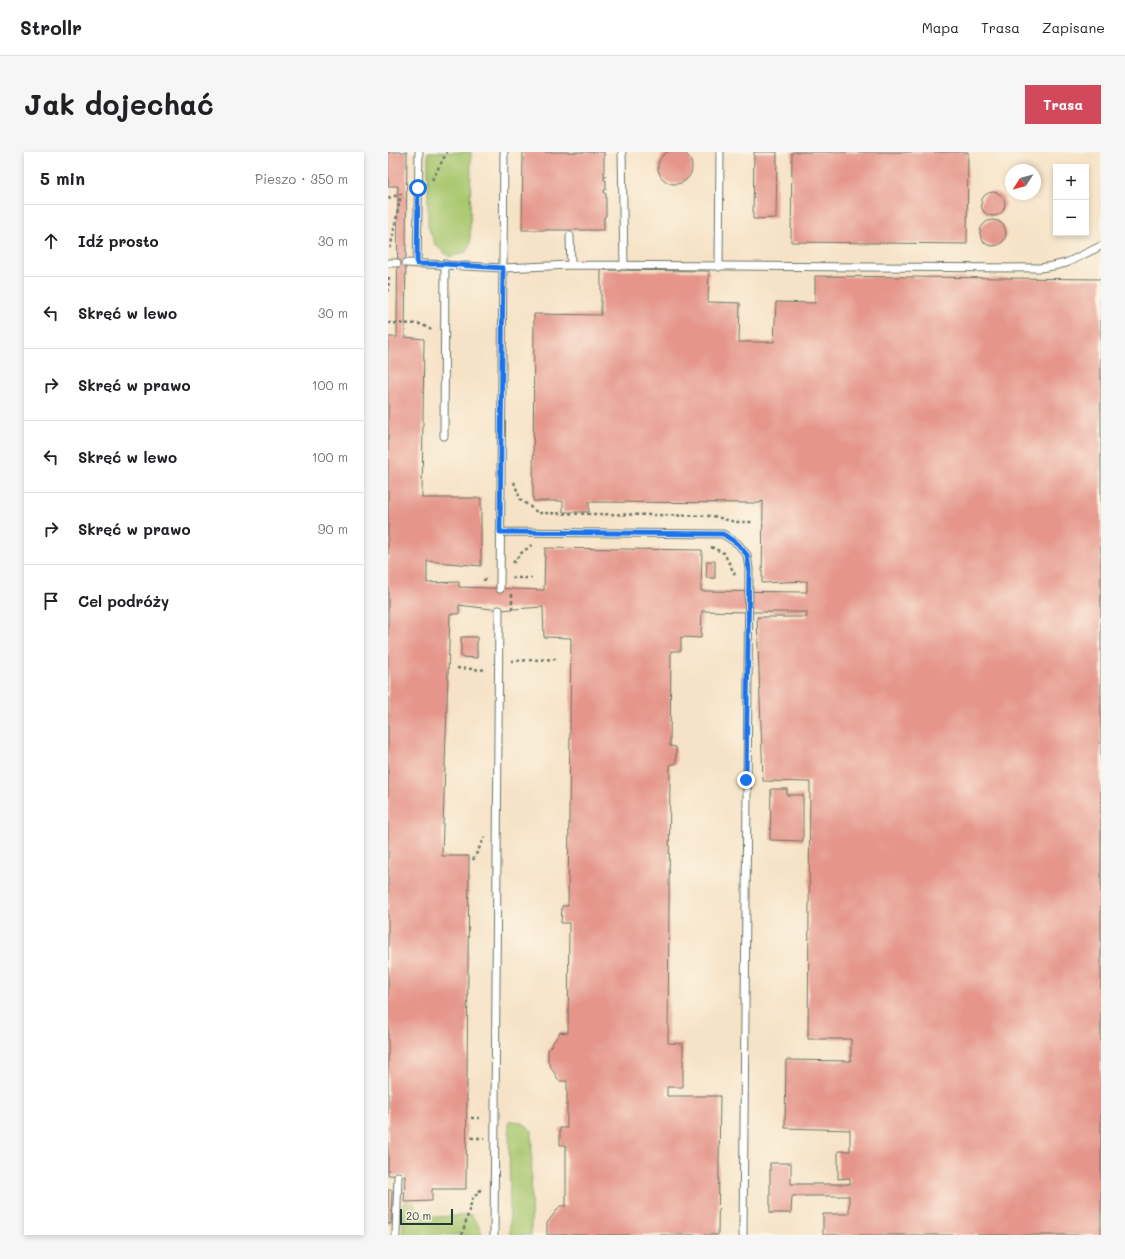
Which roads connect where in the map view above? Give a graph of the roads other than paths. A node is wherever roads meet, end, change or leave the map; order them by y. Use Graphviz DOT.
graph roads {
  1 [pos="419,152"];
  2 [pos="504,152"];
  3 [pos="622,152"];
  4 [pos="720,152"];
  5 [pos="570,236"];
  6 [pos="1101,246"];
  7 [pos="397,263"];
  8 [pos="406,263"];
  9 [pos="388,264"];
  10 [pos="417,264"];
  11 [pos="445,264"];
  12 [pos="571,265"];
  13 [pos="624,266"];
  14 [pos="719,267"];
  15 [pos="503,268"];
  16 [pos="444,436"];
  17 [pos="500,532"];
  18 [pos="500,589"];
  19 [pos="499,610"];
  20 [pos="398,1176"];
  21 [pos="396,1235"];
  22 [pos="494,1235"];
  23 [pos="743,1235"];
  1 -- 10 [label="lane"];
  2 -- 15 [label="lane"];
  3 -- 13 [label="lane"];
  4 -- 14 [label="lane"];
  5 -- 12 [label="lane"];
  6 -- 14 [label="lane"];
  7 -- 9 [label="lane"];
  8 -- 10 [label="lane"];
  10 -- 11 [label="lane"];
  11 -- 15 [label="lane"];
  11 -- 16 [label="lane"];
  12 -- 13 [label="lane"];
  12 -- 15 [label="lane"];
  13 -- 14 [label="lane"];
  15 -- 17 [label="lane"];
  17 -- 18 [label="lane"];
  17 -- 23 [label="lane"];
  19 -- 22 [label="lane"];
  20 -- 21 [label="lane"];
}
